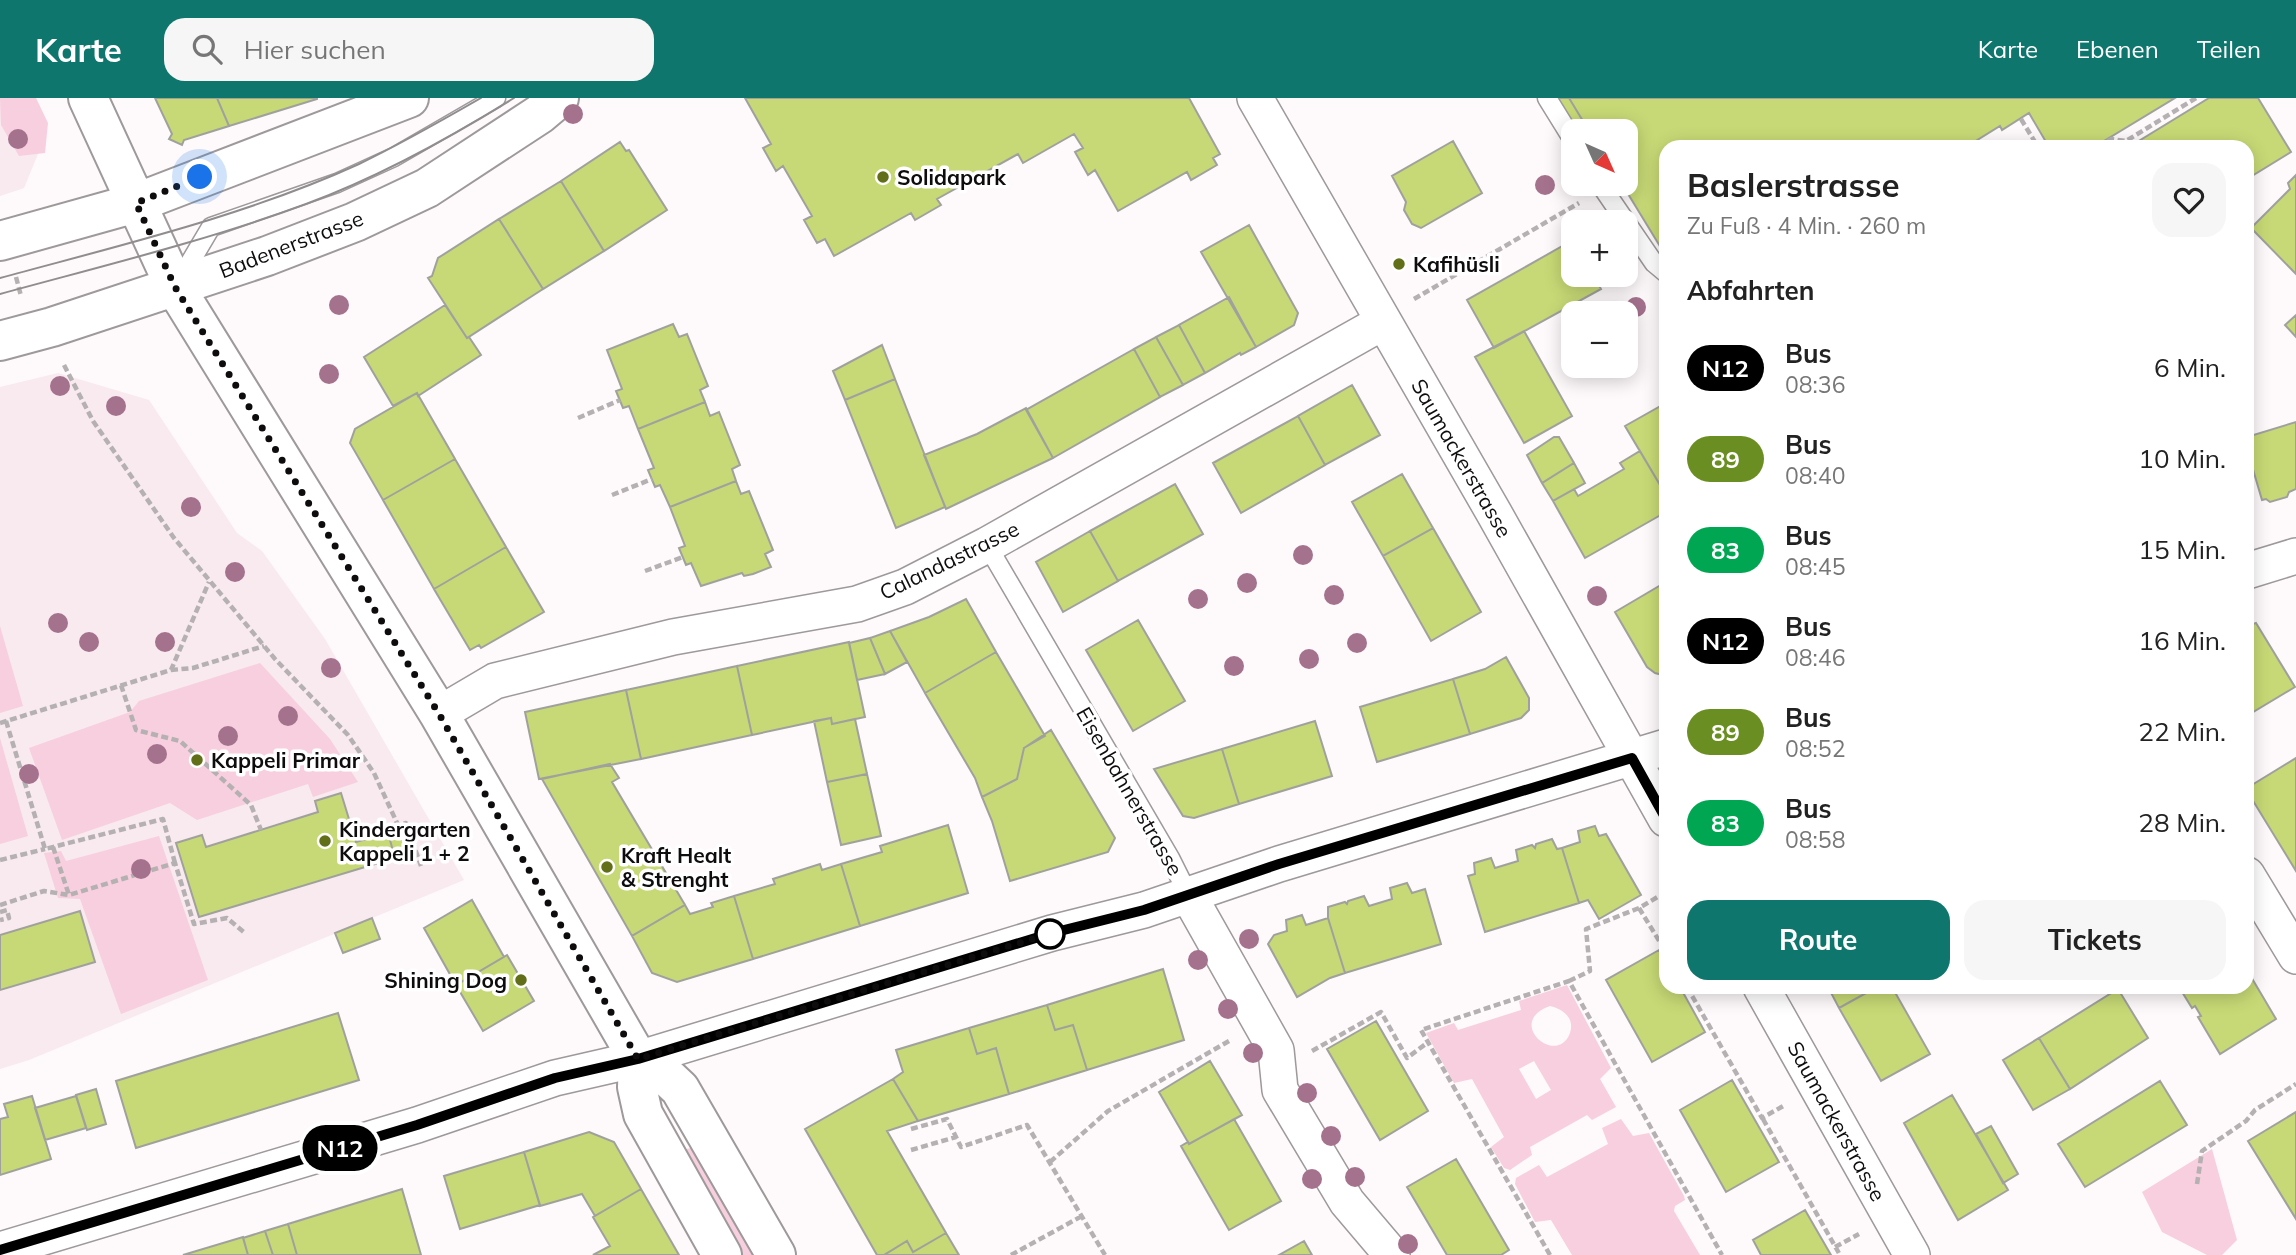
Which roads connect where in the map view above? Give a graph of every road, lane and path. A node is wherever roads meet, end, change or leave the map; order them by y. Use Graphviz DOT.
graph roads {
  1 [pos="88,98"];
  2 [pos="409,98"];
  3 [pos="496,98"];
  4 [pos="559,98"];
  5 [pos="1255,98"];
  6 [pos="1547,98"];
  7 [pos="2196,98"];
  8 [pos="2021,118"];
  9 [pos="1561,121"];
  10 [pos="2034,140"];
  11 [pos="2128,140"];
  12 [pos="1585,196"];
  13 [pos="1609,196"];
  14 [pos="136,203"];
  15 [pos="0,241"];
  16 [pos="1659,267"];
  17 [pos="175,287"];
  18 [pos="1410,301"];
  19 [pos="1382,322"];
  20 [pos="0,341"];
  21 [pos="62,361"];
  22 [pos="620,400"];
  23 [pos="578,418"];
  24 [pos="652,479"];
  25 [pos="611,495"];
  26 [pos="987,545"];
  27 [pos="2296,556"];
  28 [pos="683,557"];
  29 [pos="2254,569"];
  30 [pos="645,571"];
  31 [pos="209,582"];
  32 [pos="264,646"];
  33 [pos="171,670"];
  34 [pos="121,685"];
  35 [pos="439,714"];
  36 [pos="6,721"];
  37 [pos="0,723"];
  38 [pos="1659,749"];
  39 [pos="1632,758"];
  40 [pos="1659,806"];
  41 [pos="261,830"];
  42 [pos="53,847"];
  43 [pos="45,849"];
  44 [pos="0,860"];
  45 [pos="175,863"];
  46 [pos="421,866"];
  47 [pos="2254,887"];
  48 [pos="69,895"];
  49 [pos="1189,896"];
  50 [pos="1659,896"];
  51 [pos="0,905"];
  52 [pos="1639,908"];
  53 [pos="0,912"];
  54 [pos="0,920"];
  55 [pos="245,933"];
  56 [pos="1659,941"];
  57 [pos="2296,956"];
  58 [pos="1569,981"];
  59 [pos="1691,994"];
  60 [pos="1765,994"];
  61 [pos="1260,1023"];
  62 [pos="1427,1043"];
  63 [pos="638,1059"];
  64 [pos="1278,1070"];
  65 [pos="2296,1084"];
  66 [pos="1786,1104"];
  67 [pos="1762,1118"];
  68 [pos="911,1129"];
  69 [pos="956,1137"];
  70 [pos="911,1150"];
  71 [pos="1050,1162"];
  72 [pos="2197,1184"];
  73 [pos="1082,1216"];
  74 [pos="1860,1233"];
  75 [pos="1835,1247"];
  76 [pos="0,1250"];
  77 [pos="722,1255"];
  78 [pos="776,1255"];
  79 [pos="1011,1255"];
  80 [pos="1105,1255"];
  81 [pos="1392,1255"];
  82 [pos="1550,1255"];
  83 [pos="1722,1255"];
  84 [pos="1840,1255"];
  85 [pos="1912,1255"];
  1 -- 14 [label="street"];
  2 -- 14 [label="street"];
  3 -- 17 [label="lane, Badenerstrasse"];
  4 -- 17 [label="street, Badenerstrasse"];
  5 -- 19 [label="street, Saumackerstrasse"];
  6 -- 9 [label="lane"];
  7 -- 11 [label="path"];
  8 -- 10 [label="path"];
  12 -- 18 [label="path"];
  13 -- 16 [label="lane"];
  14 -- 15 [label="street"];
  14 -- 17 [label="street"];
  17 -- 20 [label="street, Badenerstrasse"];
  17 -- 35 [label="street"];
  19 -- 26 [label="street, Calandastrasse"];
  19 -- 39 [label="street, Saumackerstrasse"];
  21 -- 31 [label="path"];
  22 -- 23 [label="path"];
  24 -- 25 [label="path"];
  26 -- 35 [label="street, Calandastrasse"];
  26 -- 49 [label="lane, Eisenbahnerstrasse"];
  27 -- 29 [label="street"];
  28 -- 30 [label="path"];
  31 -- 32 [label="path"];
  31 -- 33 [label="path"];
  32 -- 33 [label="path"];
  32 -- 46 [label="path"];
  33 -- 34 [label="path"];
  34 -- 36 [label="path"];
  34 -- 41 [label="path"];
  35 -- 63 [label="street"];
  36 -- 37 [label="path"];
  36 -- 43 [label="path"];
  38 -- 39 [label="street"];
  39 -- 40 [label="street, Saumackerstrasse"];
  39 -- 49 [label="street"];
  42 -- 43 [label="path"];
  42 -- 45 [label="path"];
  42 -- 48 [label="path"];
  43 -- 44 [label="path"];
  45 -- 48 [label="path"];
  45 -- 55 [label="path"];
  47 -- 57 [label="street"];
  48 -- 51 [label="path"];
  49 -- 61 [label="street, Eisenbahnerstrasse"];
  49 -- 63 [label="street"];
  50 -- 52 [label="path"];
  52 -- 56 [label="path"];
  52 -- 58 [label="path"];
  53 -- 54 [label="path"];
  58 -- 62 [label="path"];
  58 -- 83 [label="path"];
  59 -- 67 [label="path"];
  60 -- 85 [label="street, Saumackerstrasse"];
  61 -- 64 [label="street, Eisenbahnerstrasse"];
  61 -- 71 [label="path"];
  62 -- 64 [label="path"];
  62 -- 82 [label="path"];
  63 -- 76 [label="street"];
  63 -- 77 [label="street"];
  63 -- 78 [label="street"];
  64 -- 81 [label="street, Eisenbahnerstrasse"];
  65 -- 72 [label="path"];
  66 -- 67 [label="path"];
  67 -- 75 [label="path"];
  68 -- 69 [label="path"];
  69 -- 70 [label="path"];
  69 -- 71 [label="path"];
  71 -- 73 [label="path"];
  73 -- 79 [label="path"];
  73 -- 80 [label="path"];
  74 -- 75 [label="path"];
  75 -- 84 [label="path"];
}
